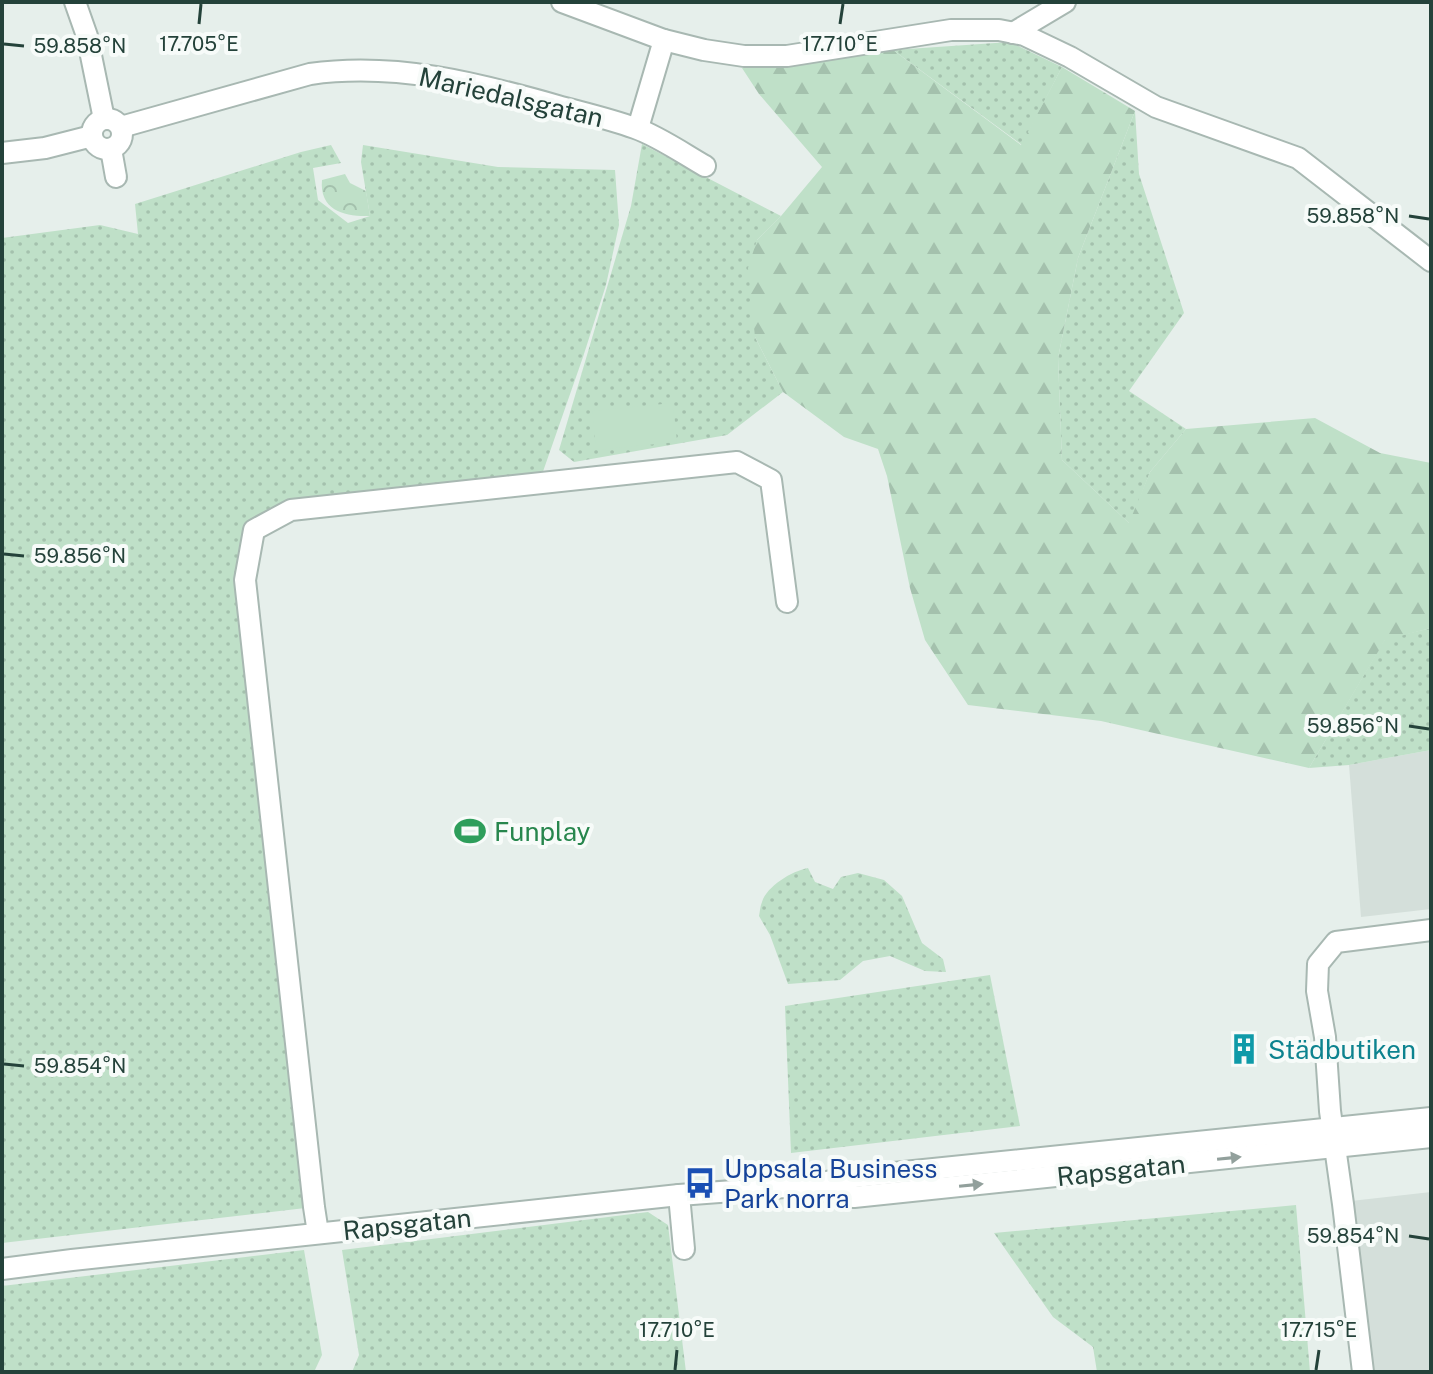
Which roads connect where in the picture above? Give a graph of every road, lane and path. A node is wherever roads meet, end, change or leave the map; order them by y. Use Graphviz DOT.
graph roads {
  1 [pos="75,2"];
  2 [pos="562,2"];
  3 [pos="1065,2"];
  4 [pos="1013,33"];
  5 [pos="664,40"];
  6 [pos="112,123"];
  7 [pos="638,128"];
  8 [pos="92,136"];
  9 [pos="111,149"];
  10 [pos="2,153"];
  11 [pos="705,166"];
  12 [pos="116,177"];
  13 [pos="1431,261"];
  14 [pos="787,602"];
  15 [pos="1431,930"];
  16 [pos="1431,1118"];
  17 [pos="1431,1137"];
  18 [pos="1334,1138"];
  19 [pos="679,1195"];
  20 [pos="318,1233"];
  21 [pos="684,1249"];
  22 [pos="2,1269"];
  23 [pos="1363,1372"];
  1 -- 6 [label="street"];
  2 -- 5 [label="street"];
  3 -- 4 [label="street"];
  4 -- 5 [label="street"];
  4 -- 13 [label="street"];
  5 -- 7 [label="street"];
  6 -- 7 [label="street, Mariedalsgatan"];
  6 -- 8 [label="street"];
  6 -- 9 [label="street"];
  7 -- 11 [label="street, Mariedalsgatan"];
  8 -- 9 [label="street"];
  8 -- 10 [label="street"];
  9 -- 12 [label="street"];
  14 -- 20 [label="street"];
  15 -- 18 [label="street"];
  16 -- 18 [label="street, Rapsgatan"];
  17 -- 18 [label="street, Rapsgatan"];
  18 -- 19 [label="street, Rapsgatan"];
  18 -- 23 [label="street"];
  19 -- 20 [label="street, Rapsgatan"];
  19 -- 21 [label="street"];
  20 -- 22 [label="street, Rapsgatan"];
}
